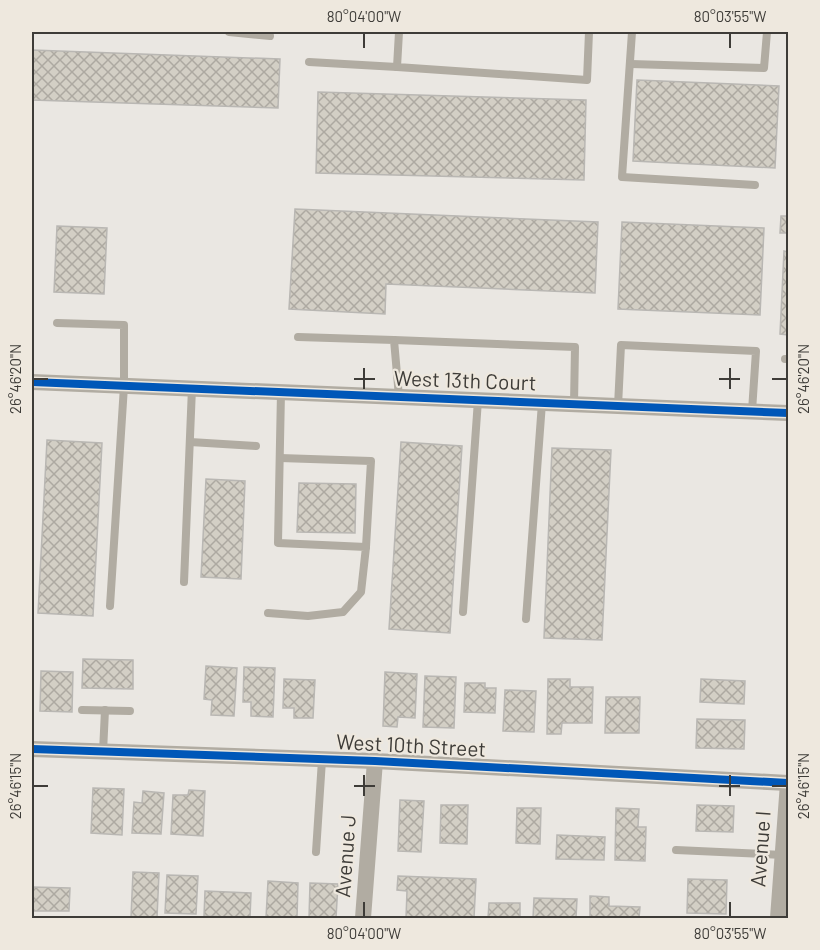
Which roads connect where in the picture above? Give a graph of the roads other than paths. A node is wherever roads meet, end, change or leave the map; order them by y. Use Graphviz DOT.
graph roads {
  1 [pos="229,32"];
  2 [pos="399,32"];
  3 [pos="589,32"];
  4 [pos="632,32"];
  5 [pos="767,32"];
  6 [pos="270,36"];
  7 [pos="309,62"];
  8 [pos="631,64"];
  9 [pos="397,67"];
  10 [pos="755,185"];
  11 [pos="57,323"];
  12 [pos="298,337"];
  13 [pos="394,340"];
  14 [pos="32,382"];
  15 [pos="124,386"];
  16 [pos="192,388"];
  17 [pos="281,392"];
  18 [pos="399,397"];
  19 [pos="478,400"];
  20 [pos="542,403"];
  21 [pos="574,404"];
  22 [pos="618,406"];
  23 [pos="752,411"];
  24 [pos="789,413"];
  25 [pos="190,442"];
  26 [pos="256,446"];
  27 [pos="280,458"];
  28 [pos="366,547"];
  29 [pos="184,582"];
  30 [pos="110,606"];
  31 [pos="463,612"];
  32 [pos="268,613"];
  33 [pos="526,619"];
  34 [pos="82,710"];
  35 [pos="105,711"];
  36 [pos="130,711"];
  37 [pos="32,749"];
  38 [pos="103,752"];
  39 [pos="322,760"];
  40 [pos="375,762"];
  41 [pos="789,783"];
  42 [pos="676,850"];
  43 [pos="316,852"];
  44 [pos="783,855"];
  45 [pos="363,918"];
  46 [pos="778,918"];
  1 -- 6 [label="lane"];
  2 -- 9 [label="lane"];
  3 -- 9 [label="lane"];
  4 -- 8 [label="lane"];
  5 -- 8 [label="lane"];
  7 -- 9 [label="lane"];
  8 -- 10 [label="lane"];
  11 -- 15 [label="lane"];
  12 -- 13 [label="lane"];
  13 -- 18 [label="lane"];
  13 -- 21 [label="lane"];
  14 -- 15 [label="street, West 13th Court"];
  15 -- 16 [label="street, West 13th Court"];
  15 -- 30 [label="lane"];
  16 -- 17 [label="street, West 13th Court"];
  16 -- 25 [label="lane"];
  17 -- 18 [label="street, West 13th Court"];
  17 -- 27 [label="lane"];
  18 -- 19 [label="street, West 13th Court"];
  19 -- 20 [label="street, West 13th Court"];
  19 -- 31 [label="lane"];
  20 -- 21 [label="street, West 13th Court"];
  20 -- 33 [label="lane"];
  21 -- 22 [label="street, West 13th Court"];
  22 -- 23 [label="street, West 13th Court"];
  22 -- 23 [label="lane"];
  23 -- 24 [label="street, West 13th Court"];
  25 -- 26 [label="lane"];
  25 -- 29 [label="lane"];
  27 -- 28 [label="lane"];
  27 -- 28 [label="lane"];
  28 -- 32 [label="lane"];
  34 -- 35 [label="lane"];
  35 -- 36 [label="lane"];
  35 -- 38 [label="lane"];
  37 -- 38 [label="street, West 10th Street"];
  38 -- 39 [label="street, West 10th Street"];
  39 -- 40 [label="street, West 10th Street"];
  39 -- 43 [label="lane"];
  40 -- 41 [label="street, West 10th Street"];
  40 -- 45 [label="street, Avenue J"];
  41 -- 44 [label="street, Avenue I"];
  42 -- 44 [label="lane"];
  44 -- 46 [label="street, Avenue I"];
}
